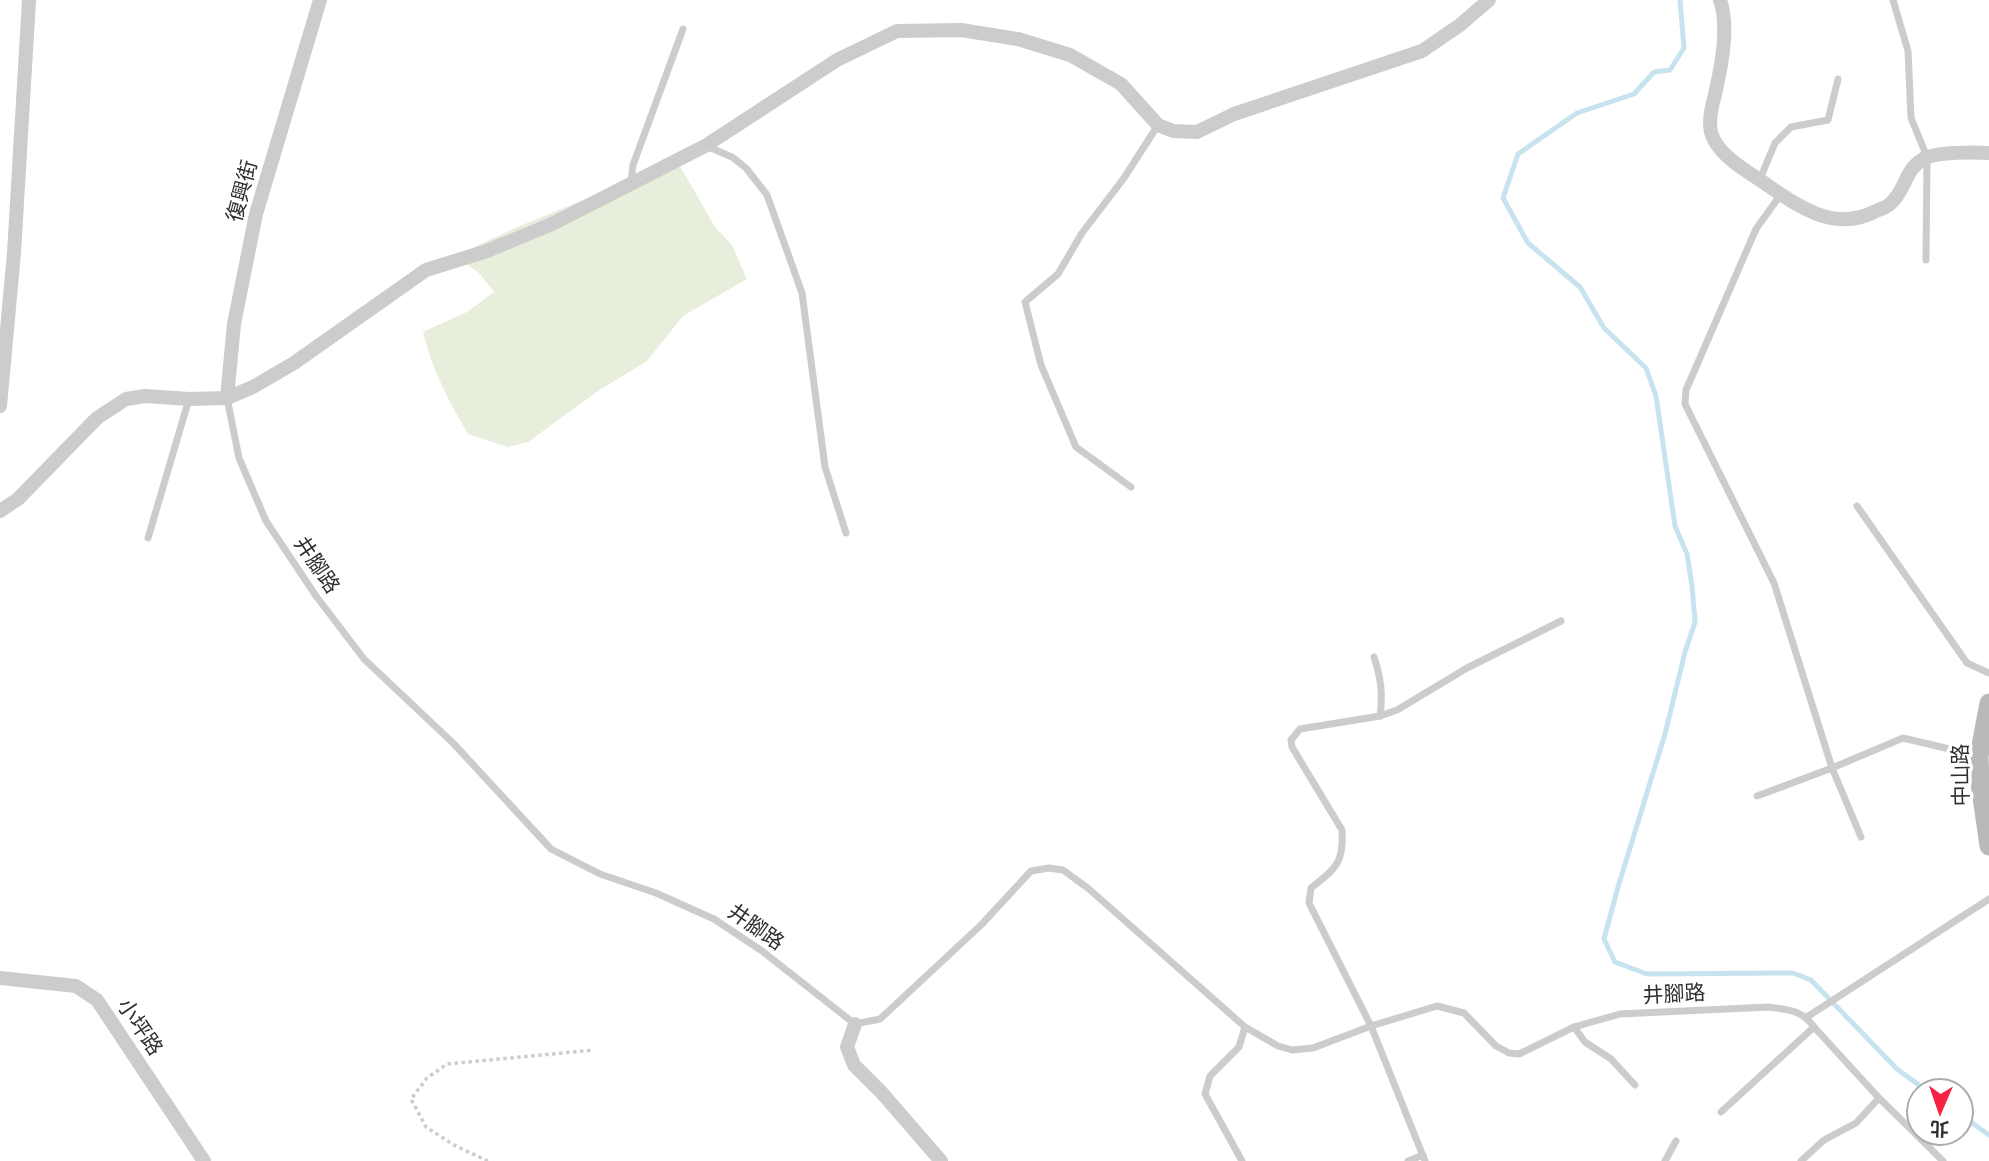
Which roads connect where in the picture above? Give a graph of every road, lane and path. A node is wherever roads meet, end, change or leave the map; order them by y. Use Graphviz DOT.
graph roads {
  1 [pos="29,0"];
  2 [pos="320,0"];
  3 [pos="1489,0"];
  4 [pos="1720,0"];
  5 [pos="1894,0"];
  6 [pos="683,29"];
  7 [pos="1838,79"];
  8 [pos="1158,125"];
  9 [pos="705,146"];
  10 [pos="1989,153"];
  11 [pos="1927,157"];
  12 [pos="1759,180"];
  13 [pos="631,183"];
  14 [pos="1782,194"];
  15 [pos="1926,260"];
  16 [pos="227,398"];
  17 [pos="189,399"];
  18 [pos="0,407"];
  19 [pos="1131,487"];
  20 [pos="1857,506"];
  21 [pos="0,511"];
  22 [pos="846,533"];
  23 [pos="148,538"];
  24 [pos="1561,621"];
  25 [pos="1374,657"];
  26 [pos="1989,673"];
  27 [pos="1989,703"];
  28 [pos="1380,716"];
  29 [pos="1979,756"];
  30 [pos="1832,768"];
  31 [pos="1757,796"];
  32 [pos="1861,837"];
  33 [pos="1989,846"];
  34 [pos="1989,899"];
  35 [pos="0,978"];
  36 [pos="1807,1017"];
  37 [pos="855,1024"];
  38 [pos="1371,1026"];
  39 [pos="1245,1027"];
  40 [pos="1574,1027"];
  41 [pos="1814,1027"];
  42 [pos="594,1050"];
  43 [pos="1634,1086"];
  44 [pos="1878,1098"];
  45 [pos="1721,1112"];
  46 [pos="1676,1142"];
  47 [pos="1424,1158"];
  48 [pos="204,1161"];
  49 [pos="488,1161"];
  50 [pos="941,1161"];
  51 [pos="1242,1161"];
  52 [pos="1408,1161"];
  53 [pos="1665,1161"];
  54 [pos="1801,1161"];
  55 [pos="1943,1161"];
  1 -- 18 [label="street"];
  2 -- 16 [label="street, 復興街"];
  3 -- 8 [label="street"];
  4 -- 12 [label="street"];
  5 -- 11 [label="lane"];
  6 -- 13 [label="lane"];
  7 -- 12 [label="lane"];
  8 -- 9 [label="street"];
  8 -- 19 [label="lane"];
  9 -- 13 [label="street"];
  9 -- 22 [label="lane"];
  10 -- 11 [label="street"];
  11 -- 14 [label="street"];
  11 -- 15 [label="lane"];
  12 -- 14 [label="street"];
  13 -- 16 [label="street"];
  14 -- 30 [label="lane"];
  16 -- 17 [label="street"];
  16 -- 37 [label="lane, 井腳路"];
  17 -- 21 [label="street"];
  17 -- 23 [label="lane"];
  20 -- 26 [label="lane"];
  24 -- 28 [label="lane"];
  25 -- 28 [label="lane"];
  27 -- 29 [label="street, 中山路"];
  28 -- 38 [label="lane"];
  29 -- 30 [label="lane"];
  29 -- 33 [label="street, 中山路"];
  30 -- 31 [label="lane"];
  30 -- 32 [label="lane"];
  34 -- 36 [label="lane"];
  35 -- 48 [label="street, 小坪路"];
  36 -- 40 [label="lane, 井腳路"];
  36 -- 41 [label="lane"];
  37 -- 39 [label="lane, 井腳路"];
  37 -- 50 [label="street"];
  38 -- 39 [label="lane, 井腳路"];
  38 -- 40 [label="lane, 井腳路"];
  38 -- 47 [label="lane"];
  39 -- 51 [label="lane"];
  40 -- 43 [label="lane"];
  41 -- 44 [label="lane"];
  41 -- 45 [label="lane"];
  42 -- 49 [label="path"];
  44 -- 54 [label="lane"];
  44 -- 55 [label="lane"];
  46 -- 53 [label="lane"];
  47 -- 52 [label="lane"];
}
